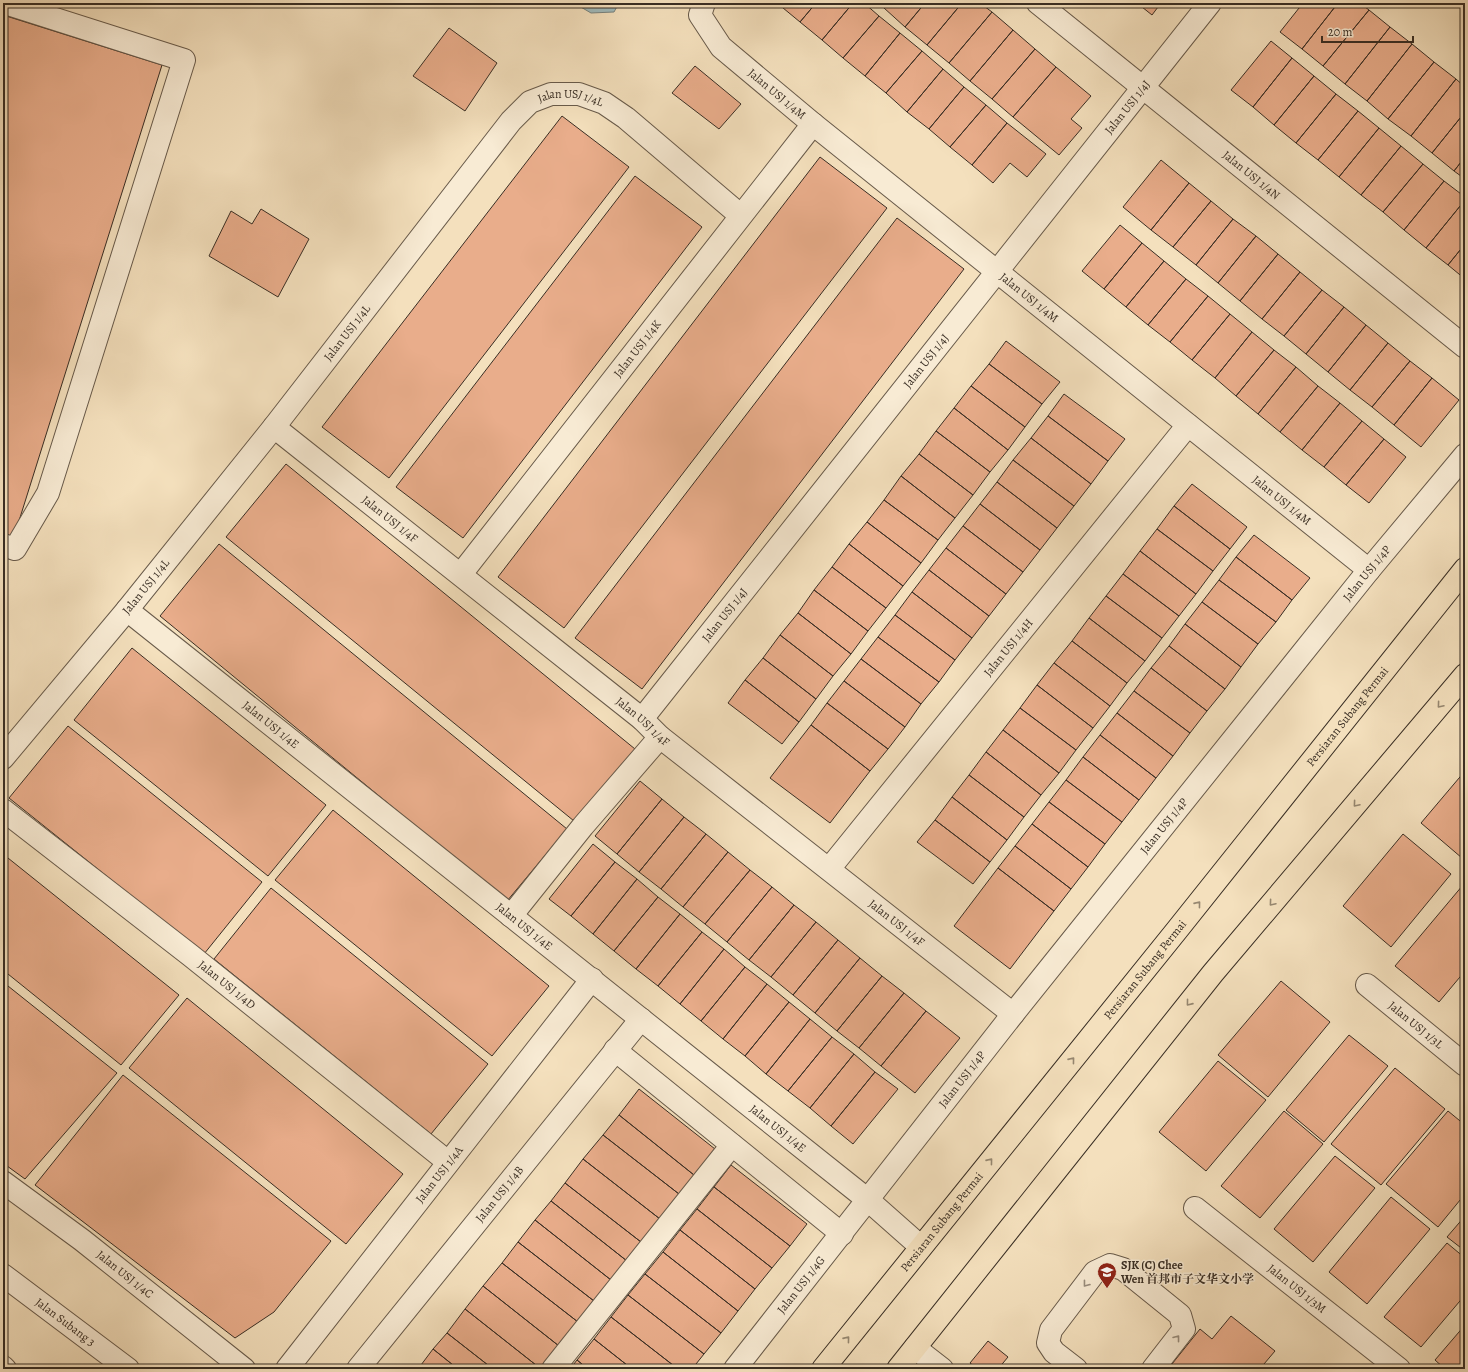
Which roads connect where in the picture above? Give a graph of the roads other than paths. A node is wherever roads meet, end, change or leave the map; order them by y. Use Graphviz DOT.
graph roads {
  1 [pos="5,3"];
  2 [pos="1038,3"];
  3 [pos="1210,3"];
  4 [pos="702,9"];
  5 [pos="1142,86"];
  6 [pos="813,124"];
  7 [pos="740,215"];
  8 [pos="997,272"];
  9 [pos="1465,347"];
  10 [pos="1188,425"];
  11 [pos="274,427"];
  12 [pos="1465,455"];
  13 [pos="9,547"];
  14 [pos="1465,569"];
  15 [pos="1370,570"];
  16 [pos="461,574"];
  17 [pos="127,610"];
  18 [pos="1465,675"];
  19 [pos="642,719"];
  20 [pos="660,737"];
  21 [pos="3,758"];
  22 [pos="3,810"];
  23 [pos="829,869"];
  24 [pos="511,916"];
  25 [pos="592,979"];
  26 [pos="1367,985"];
  27 [pos="1013,1014"];
  28 [pos="641,1018"];
  29 [pos="615,1050"];
  30 [pos="1465,1065"];
  31 [pos="732,1145"];
  32 [pos="448,1162"];
  33 [pos="3,1182"];
  34 [pos="868,1200"];
  35 [pos="1196,1208"];
  36 [pos="842,1234"];
  37 [pos="920,1246"];
  38 [pos="3,1275"];
  39 [pos="914,1348"];
  40 [pos="3,1367"];
  41 [pos="5,1369"];
  42 [pos="128,1369"];
  43 [pos="244,1369"];
  44 [pos="287,1369"];
  45 [pos="358,1369"];
  46 [pos="553,1369"];
  47 [pos="734,1369"];
  48 [pos="823,1369"];
  49 [pos="898,1369"];
  50 [pos="942,1369"];
  51 [pos="1076,1369"];
  52 [pos="1153,1369"];
  53 [pos="1399,1369"];
  1 -- 13 [label="street"];
  2 -- 5 [label="street, Jalan USJ 1/4N"];
  3 -- 5 [label="street, Jalan USJ 1/4J"];
  4 -- 6 [label="street, Jalan USJ 1/4M"];
  5 -- 8 [label="street, Jalan USJ 1/4J"];
  5 -- 9 [label="street, Jalan USJ 1/4N"];
  6 -- 7 [label="street, Jalan USJ 1/4K"];
  6 -- 8 [label="street, Jalan USJ 1/4M"];
  7 -- 11 [label="street, Jalan USJ 1/4L"];
  7 -- 16 [label="street, Jalan USJ 1/4K"];
  8 -- 10 [label="street, Jalan USJ 1/4M"];
  8 -- 19 [label="street, Jalan USJ 1/4J"];
  10 -- 15 [label="street, Jalan USJ 1/4M"];
  10 -- 23 [label="street, Jalan USJ 1/4H"];
  11 -- 16 [label="street, Jalan USJ 1/4F"];
  11 -- 17 [label="street, Jalan USJ 1/4L"];
  12 -- 15 [label="street, Jalan USJ 1/4P"];
  37 -- 14 [label="main road, Persiaran Subang Permai, one-way"];
  15 -- 27 [label="street, Jalan USJ 1/4P"];
  16 -- 19 [label="street, Jalan USJ 1/4F"];
  17 -- 21 [label="street, Jalan USJ 1/4L"];
  17 -- 24 [label="street, Jalan USJ 1/4E"];
  18 -- 39 [label="main road, one-way"];
  19 -- 20 [label="street, Jalan USJ 1/4F"];
  20 -- 23 [label="street, Jalan USJ 1/4F"];
  20 -- 24 [label="street"];
  22 -- 32 [label="street, Jalan USJ 1/4D"];
  23 -- 27 [label="street, Jalan USJ 1/4F"];
  24 -- 25 [label="street, Jalan USJ 1/4E"];
  25 -- 28 [label="street, Jalan USJ 1/4E"];
  25 -- 32 [label="street, Jalan USJ 1/4A"];
  26 -- 30 [label="street, Jalan USJ 1/3L"];
  27 -- 34 [label="street, Jalan USJ 1/4P"];
  28 -- 29 [label="street, Jalan USJ 1/4B"];
  28 -- 34 [label="street, Jalan USJ 1/4E"];
  29 -- 31 [label="street"];
  29 -- 45 [label="street, Jalan USJ 1/4B"];
  31 -- 36 [label="street"];
  31 -- 46 [label="street"];
  32 -- 44 [label="street, Jalan USJ 1/4A"];
  33 -- 43 [label="street, Jalan USJ 1/4C"];
  34 -- 36 [label="street, Jalan USJ 1/4G"];
  34 -- 37 [label="street, Jalan USJ 1/4E"];
  35 -- 53 [label="street, Jalan USJ 1/3M"];
  36 -- 47 [label="street, Jalan USJ 1/4G"];
  48 -- 37 [label="main road, Persiaran Subang Permai, one-way"];
  38 -- 42 [label="street, Jalan Subang 3"];
  39 -- 49 [label="main road"];
  39 -- 50 [label="street"];
  40 -- 41 [label="street"];
  52 -- 51 [label="street, one-way"];
}
